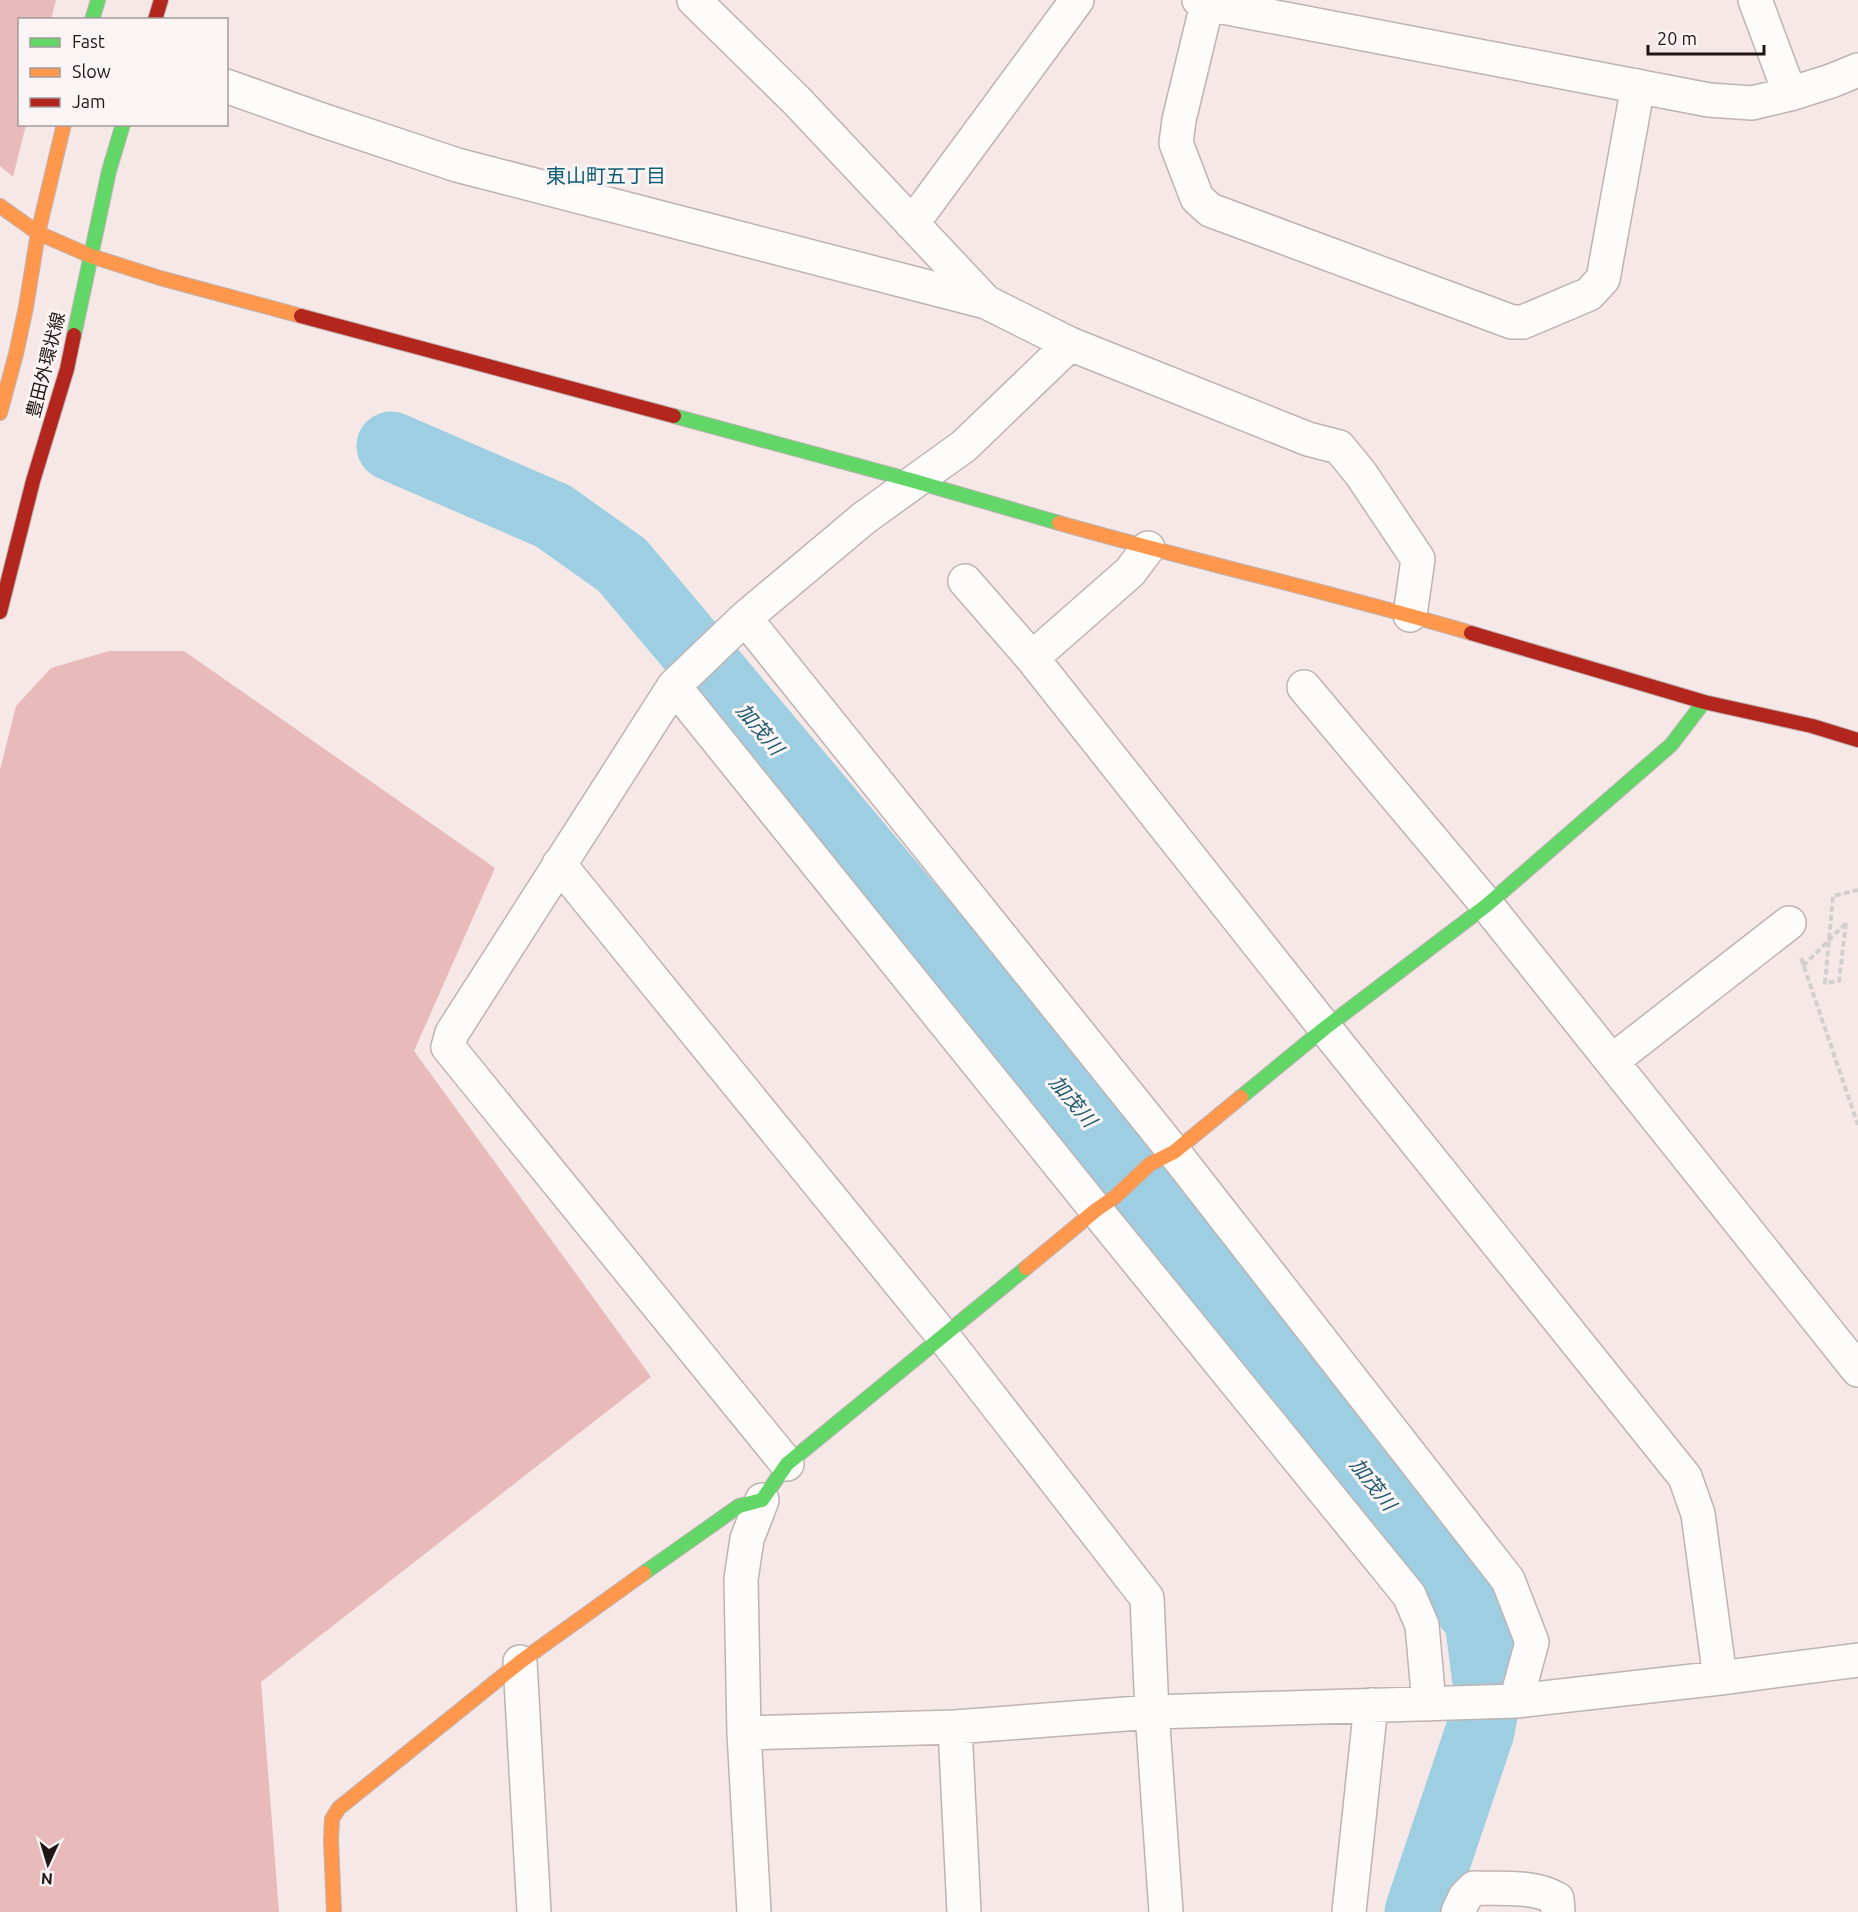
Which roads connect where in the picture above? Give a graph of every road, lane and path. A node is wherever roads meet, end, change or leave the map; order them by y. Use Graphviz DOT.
graph roads {
  1 [pos="98,0"];
  2 [pos="160,0"];
  3 [pos="694,0"];
  4 [pos="1077,0"];
  5 [pos="1755,0"];
  6 [pos="1203,2"];
  7 [pos="93,18"];
  8 [pos="156,18"];
  9 [pos="1858,70"];
  10 [pos="1638,86"];
  11 [pos="228,87"];
  12 [pos="1790,94"];
  13 [pos="64,126"];
  14 [pos="122,126"];
  15 [pos="0,206"];
  16 [pos="912,224"];
  17 [pos="38,233"];
  18 [pos="91,256"];
  19 [pos="986,302"];
  20 [pos="1070,345"];
  21 [pos="0,413"];
  22 [pos="914,481"];
  23 [pos="1148,548"];
  24 [pos="965,581"];
  25 [pos="0,612"];
  26 [pos="1410,615"];
  27 [pos="744,619"];
  28 [pos="1032,658"];
  29 [pos="675,685"];
  30 [pos="1304,687"];
  31 [pos="1704,702"];
  32 [pos="1858,740"];
  33 [pos="559,864"];
  34 [pos="1858,890"];
  35 [pos="1487,905"];
  36 [pos="1789,923"];
  37 [pos="1324,1028"];
  38 [pos="1612,1061"];
  39 [pos="1858,1125"];
  40 [pos="1162,1158"];
  41 [pos="1105,1204"];
  42 [pos="944,1336"];
  43 [pos="1858,1370"];
  44 [pos="787,1464"];
  45 [pos="762,1500"];
  46 [pos="1858,1660"];
  47 [pos="520,1662"];
  48 [pos="1720,1678"];
  49 [pos="1516,1701"];
  50 [pos="1429,1704"];
  51 [pos="1371,1705"];
  52 [pos="1152,1712"];
  53 [pos="955,1727"];
  54 [pos="744,1733"];
  55 [pos="334,1912"];
  56 [pos="534,1912"];
  57 [pos="753,1912"];
  58 [pos="964,1912"];
  59 [pos="1166,1912"];
  60 [pos="1349,1912"];
  61 [pos="1458,1912"];
  62 [pos="1558,1912"];
  1 -- 7 [label="street"];
  2 -- 8 [label="street"];
  3 -- 16 [label="street"];
  4 -- 16 [label="street"];
  5 -- 12 [label="street"];
  6 -- 10 [label="street"];
  6 -- 10 [label="street"];
  9 -- 12 [label="street"];
  10 -- 12 [label="street"];
  11 -- 19 [label="street"];
  13 -- 17 [label="street, 豊田外環状線"];
  14 -- 18 [label="street, 豊田外環状線"];
  15 -- 17 [label="street"];
  16 -- 19 [label="street"];
  17 -- 18 [label="street"];
  17 -- 21 [label="street, 豊田外環状線"];
  18 -- 22 [label="street"];
  18 -- 25 [label="street, 豊田外環状線"];
  19 -- 20 [label="street"];
  20 -- 22 [label="street"];
  20 -- 26 [label="street"];
  22 -- 23 [label="street"];
  22 -- 27 [label="street"];
  23 -- 26 [label="street"];
  23 -- 28 [label="street"];
  24 -- 28 [label="street"];
  26 -- 31 [label="street"];
  27 -- 29 [label="street"];
  27 -- 40 [label="street"];
  28 -- 37 [label="street"];
  29 -- 33 [label="street"];
  29 -- 41 [label="street"];
  30 -- 35 [label="street"];
  31 -- 32 [label="street"];
  31 -- 35 [label="street"];
  33 -- 42 [label="street"];
  33 -- 44 [label="street"];
  34 -- 39 [label="path, bridge"];
  35 -- 37 [label="street"];
  35 -- 38 [label="street"];
  36 -- 38 [label="street"];
  37 -- 40 [label="street"];
  37 -- 48 [label="street"];
  38 -- 43 [label="street"];
  40 -- 41 [label="street"];
  40 -- 49 [label="street"];
  41 -- 42 [label="street"];
  41 -- 50 [label="street"];
  42 -- 44 [label="street"];
  42 -- 52 [label="street"];
  44 -- 45 [label="street"];
  45 -- 47 [label="street"];
  45 -- 54 [label="street"];
  46 -- 48 [label="street"];
  47 -- 55 [label="street"];
  47 -- 56 [label="street"];
  48 -- 49 [label="street"];
  49 -- 50 [label="street"];
  50 -- 51 [label="street"];
  51 -- 52 [label="street"];
  51 -- 60 [label="street"];
  52 -- 53 [label="street"];
  52 -- 59 [label="street"];
  53 -- 54 [label="street"];
  53 -- 58 [label="street"];
  54 -- 57 [label="street"];
  61 -- 62 [label="street"];
}
